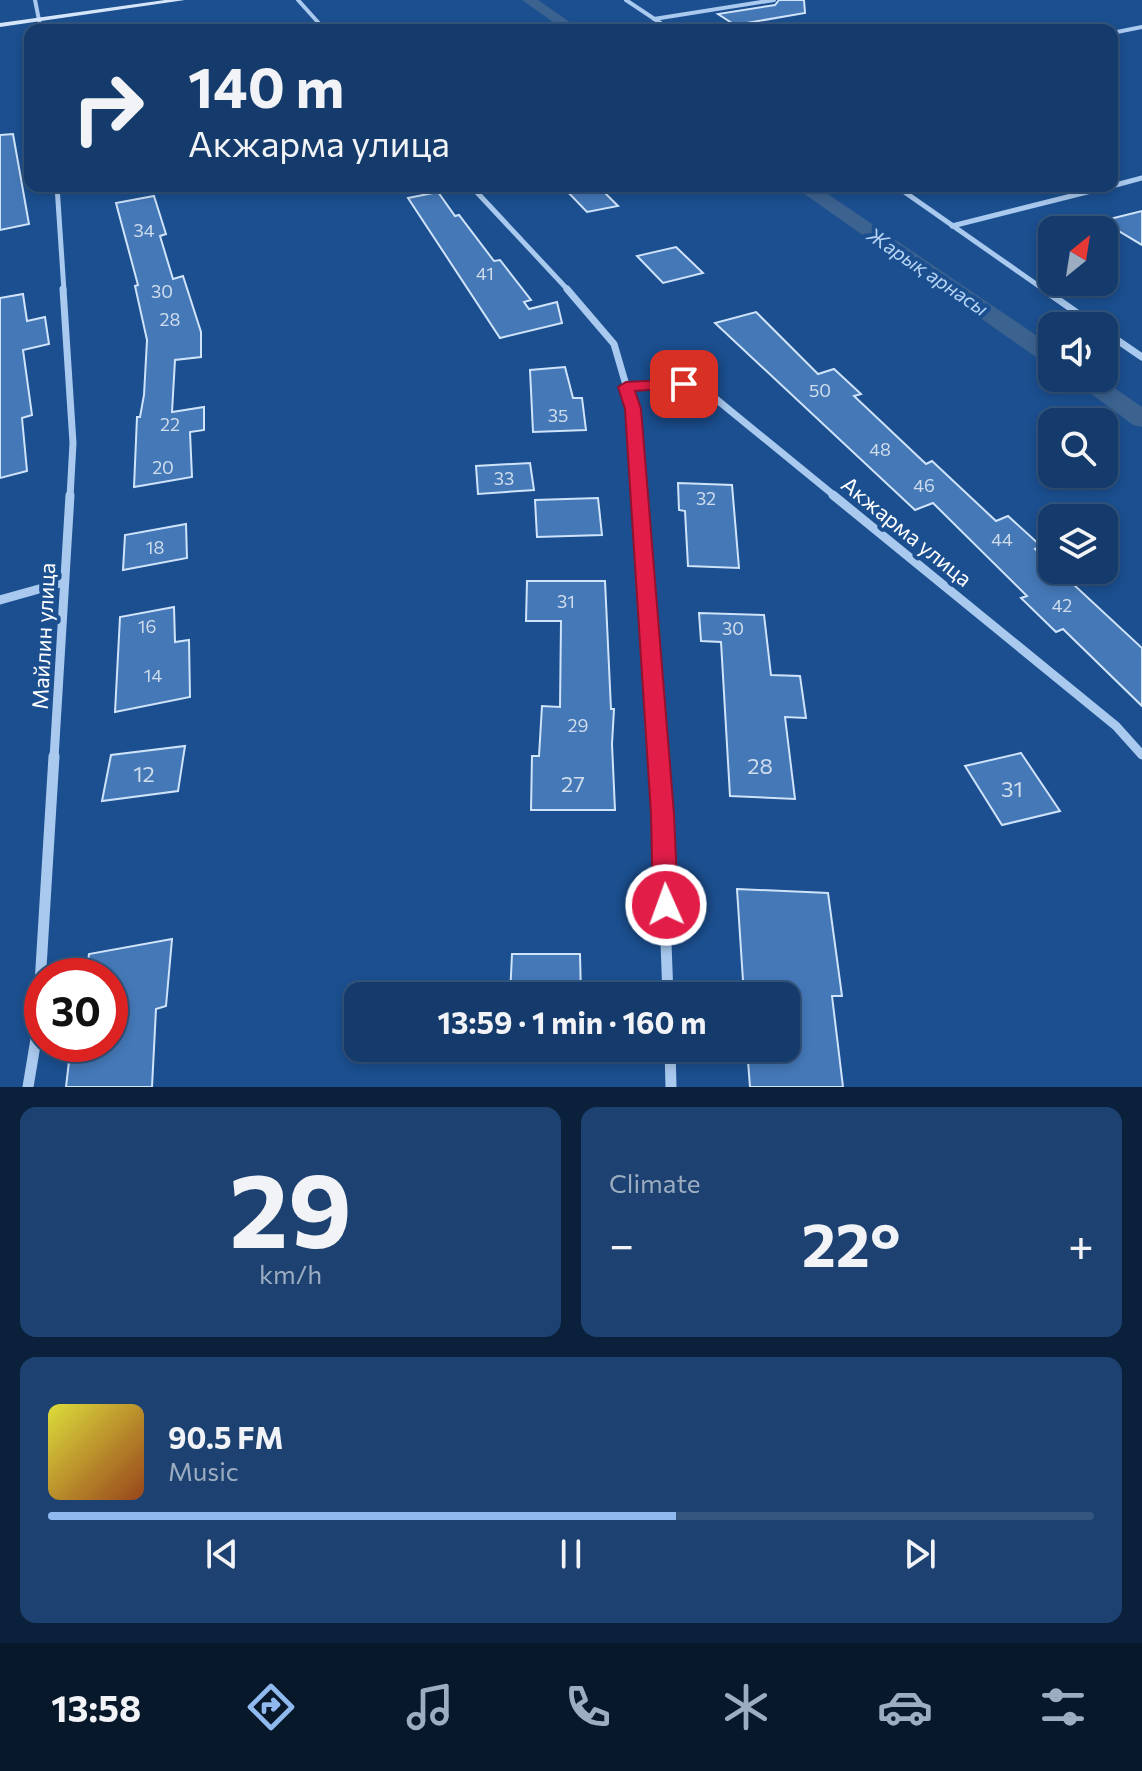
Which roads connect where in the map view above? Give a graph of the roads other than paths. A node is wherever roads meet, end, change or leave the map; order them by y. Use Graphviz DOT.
graph roads {
  1 [pos="35,0"];
  2 [pos="181,0"];
  3 [pos="298,0"];
  4 [pos="626,0"];
  5 [pos="774,0"];
  6 [pos="654,19"];
  7 [pos="40,20"];
  8 [pos="40,24"];
  9 [pos="320,24"];
  10 [pos="662,24"];
  11 [pos="0,25"];
  12 [pos="1142,27"];
  13 [pos="1118,32"];
  14 [pos="1142,178"];
  15 [pos="1118,184"];
  16 [pos="57,192"];
  17 [pos="477,192"];
  18 [pos="904,192"];
  19 [pos="1087,192"];
  20 [pos="952,226"];
  21 [pos="1076,312"];
  22 [pos="1118,341"];
  23 [pos="1142,357"];
  24 [pos="626,387"];
  25 [pos="64,582"];
  26 [pos="0,600"];
  27 [pos="1142,755"];
  28 [pos="668,982"];
  29 [pos="670,1062"];
  30 [pos="28,1087"];
  31 [pos="671,1087"];
  1 -- 7 [label="street"];
  2 -- 7 [label="main road"];
  3 -- 9 [label="street"];
  4 -- 6 [label="street"];
  5 -- 6 [label="street"];
  6 -- 10 [label="street"];
  7 -- 8 [label="street"];
  7 -- 11 [label="main road"];
  12 -- 13 [label="street"];
  14 -- 15 [label="street"];
  16 -- 25 [label="street, Майлин улица"];
  17 -- 24 [label="street"];
  18 -- 20 [label="street"];
  19 -- 20 [label="street"];
  20 -- 21 [label="street"];
  22 -- 23 [label="street"];
  24 -- 27 [label="street, Акжарма улица"];
  24 -- 28 [label="street"];
  25 -- 26 [label="street"];
  25 -- 30 [label="street, Майлин улица"];
  29 -- 31 [label="street"];
}
